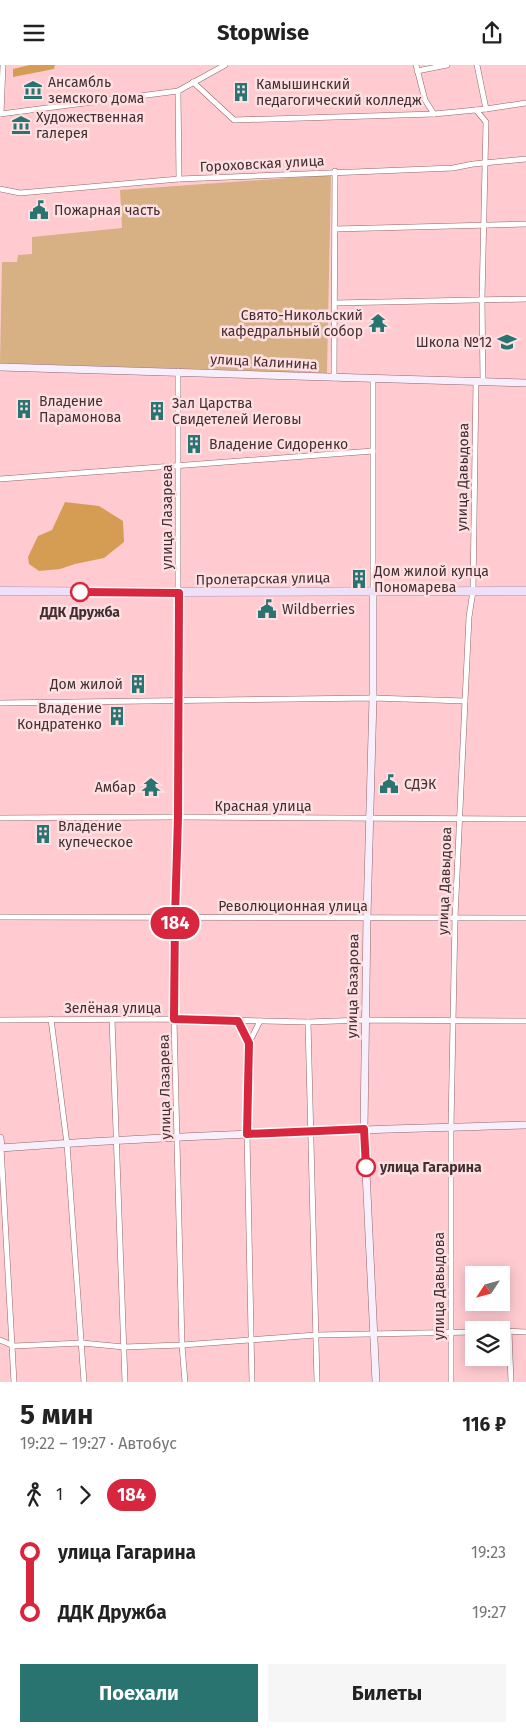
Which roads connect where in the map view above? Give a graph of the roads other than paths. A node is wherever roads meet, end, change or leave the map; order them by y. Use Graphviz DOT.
graph roads {
  1 [pos="3,65"];
  2 [pos="225,65"];
  3 [pos="416,65"];
  4 [pos="447,65"];
  5 [pos="477,65"];
  6 [pos="417,71"];
  7 [pos="193,83"];
  8 [pos="178,91"];
  9 [pos="526,103"];
  10 [pos="486,109"];
  11 [pos="476,110"];
  12 [pos="1,114"];
  13 [pos="434,114"];
  14 [pos="526,159"];
  15 [pos="486,163"];
  16 [pos="336,171"];
  17 [pos="179,179"];
  18 [pos="0,189"];
  19 [pos="526,224"];
  20 [pos="483,225"];
  21 [pos="335,229"];
  22 [pos="482,299"];
  23 [pos="526,299"];
  24 [pos="335,303"];
  25 [pos="0,367"];
  26 [pos="178,371"];
  27 [pos="334,378"];
  28 [pos="373,379"];
  29 [pos="479,381"];
  30 [pos="526,383"];
  31 [pos="373,451"];
  32 [pos="178,464"];
  33 [pos="0,479"];
  34 [pos="0,591"];
  35 [pos="373,591"];
  36 [pos="473,591"];
  37 [pos="526,591"];
  38 [pos="179,593"];
  39 [pos="373,698"];
  40 [pos="179,701"];
  41 [pos="465,701"];
  42 [pos="0,703"];
  43 [pos="178,817"];
  44 [pos="0,818"];
  45 [pos="370,818"];
  46 [pos="458,818"];
  47 [pos="526,819"];
  48 [pos="0,917"];
  49 [pos="175,917"];
  50 [pos="367,917"];
  51 [pos="455,918"];
  52 [pos="526,919"];
  53 [pos="51,1019"];
  54 [pos="112,1019"];
  55 [pos="174,1019"];
  56 [pos="0,1020"];
  57 [pos="365,1020"];
  58 [pos="238,1021"];
  59 [pos="260,1021"];
  60 [pos="454,1021"];
  61 [pos="526,1021"];
  62 [pos="308,1022"];
  63 [pos="249,1043"];
  64 [pos="526,1125"];
  65 [pos="451,1127"];
  66 [pos="364,1129"];
  67 [pos="310,1132"];
  68 [pos="247,1134"];
  69 [pos="177,1137"];
  70 [pos="0,1138"];
  71 [pos="117,1139"];
  72 [pos="67,1144"];
  73 [pos="1,1148"];
  74 [pos="510,1331"];
  75 [pos="526,1331"];
  76 [pos="465,1332"];
  77 [pos="374,1333"];
  78 [pos="450,1333"];
  79 [pos="316,1335"];
  80 [pos="250,1339"];
  81 [pos="0,1340"];
  82 [pos="82,1343"];
  83 [pos="182,1345"];
  84 [pos="14,1346"];
  85 [pos="124,1347"];
  86 [pos="510,1356"];
  87 [pos="14,1382"];
  88 [pos="84,1382"];
  89 [pos="125,1382"];
  90 [pos="185,1382"];
  91 [pos="252,1382"];
  92 [pos="317,1382"];
  93 [pos="376,1382"];
  94 [pos="451,1382"];
  95 [pos="511,1382"];
  1 -- 12 [label="street"];
  2 -- 7 [label="street"];
  3 -- 6 [label="street"];
  4 -- 6 [label="street"];
  5 -- 10 [label="street"];
  6 -- 13 [label="street"];
  7 -- 8 [label="street"];
  7 -- 13 [label="street"];
  8 -- 12 [label="street"];
  8 -- 17 [label="street"];
  9 -- 10 [label="street"];
  10 -- 11 [label="street"];
  11 -- 13 [label="street"];
  11 -- 15 [label="street, улица Давыдова"];
  14 -- 15 [label="street, Гороховская улица"];
  15 -- 16 [label="street, Гороховская улица"];
  15 -- 20 [label="street, улица Давыдова"];
  16 -- 17 [label="street, Гороховская улица"];
  16 -- 21 [label="street"];
  17 -- 18 [label="street, Гороховская улица"];
  19 -- 20 [label="street"];
  20 -- 21 [label="street"];
  20 -- 22 [label="street, улица Давыдова"];
  21 -- 24 [label="street"];
  22 -- 23 [label="street"];
  22 -- 24 [label="street"];
  22 -- 29 [label="street, улица Давыдова"];
  24 -- 27 [label="street"];
  25 -- 26 [label="main road, улица Калинина"];
  26 -- 27 [label="main road, улица Калинина"];
  26 -- 32 [label="street, улица Лазарева"];
  27 -- 28 [label="main road, улица Калинина"];
  28 -- 29 [label="main road, улица Калинина"];
  28 -- 31 [label="street"];
  29 -- 30 [label="main road, улица Калинина"];
  29 -- 36 [label="street, улица Давыдова"];
  31 -- 32 [label="street"];
  31 -- 35 [label="street"];
  32 -- 33 [label="street"];
  32 -- 38 [label="street, улица Лазарева"];
  34 -- 38 [label="main road, Пролетарская улица"];
  35 -- 36 [label="main road, Пролетарская улица"];
  35 -- 38 [label="main road, Пролетарская улица"];
  35 -- 39 [label="main road, улица Базарова"];
  36 -- 37 [label="main road, Пролетарская улица"];
  36 -- 41 [label="street, улица Давыдова"];
  38 -- 40 [label="street, улица Лазарева"];
  39 -- 40 [label="street"];
  39 -- 41 [label="street"];
  39 -- 45 [label="main road, улица Базарова"];
  40 -- 42 [label="street"];
  40 -- 43 [label="street, улица Лазарева"];
  41 -- 46 [label="street, улица Давыдова"];
  43 -- 44 [label="street, Красная улица"];
  43 -- 45 [label="street, Красная улица"];
  43 -- 49 [label="street, улица Лазарева"];
  45 -- 46 [label="street, Красная улица"];
  45 -- 50 [label="main road, улица Базарова"];
  46 -- 47 [label="street, Красная улица"];
  46 -- 51 [label="street, улица Давыдова"];
  48 -- 49 [label="street, Революционная улица"];
  49 -- 50 [label="street, Революционная улица"];
  49 -- 55 [label="street, улица Лазарева"];
  50 -- 51 [label="street, Революционная улица"];
  50 -- 57 [label="main road, улица Базарова"];
  51 -- 52 [label="street, Революционная улица"];
  51 -- 60 [label="street, улица Давыдова"];
  53 -- 54 [label="street, Зелёная улица"];
  53 -- 56 [label="street, Зелёная улица"];
  53 -- 72 [label="street"];
  54 -- 55 [label="street, Зелёная улица"];
  54 -- 71 [label="street"];
  55 -- 58 [label="street, Зелёная улица"];
  55 -- 69 [label="street, улица Лазарева"];
  57 -- 60 [label="street, Зелёная улица"];
  57 -- 62 [label="street, Зелёная улица"];
  57 -- 66 [label="main road, улица Базарова"];
  58 -- 59 [label="street, Зелёная улица"];
  58 -- 63 [label="street"];
  59 -- 62 [label="street, Зелёная улица"];
  59 -- 63 [label="street"];
  60 -- 61 [label="street, Зелёная улица"];
  60 -- 65 [label="street, улица Давыдова"];
  62 -- 67 [label="street"];
  63 -- 68 [label="street"];
  64 -- 65 [label="main road"];
  65 -- 66 [label="main road"];
  65 -- 78 [label="street, улица Давыдова"];
  66 -- 67 [label="main road"];
  66 -- 77 [label="main road, улица Базарова"];
  67 -- 68 [label="main road"];
  67 -- 79 [label="street"];
  68 -- 69 [label="main road"];
  68 -- 80 [label="street"];
  69 -- 71 [label="main road"];
  69 -- 83 [label="street, улица Лазарева"];
  70 -- 73 [label="main road"];
  71 -- 72 [label="main road"];
  71 -- 85 [label="street"];
  72 -- 73 [label="main road"];
  72 -- 82 [label="street"];
  73 -- 84 [label="street"];
  74 -- 75 [label="street"];
  76 -- 78 [label="street"];
  77 -- 78 [label="street"];
  77 -- 79 [label="street"];
  77 -- 93 [label="main road, улица Базарова"];
  78 -- 94 [label="street, улица Давыдова"];
  79 -- 80 [label="street"];
  79 -- 92 [label="street"];
  80 -- 83 [label="street"];
  80 -- 91 [label="street"];
  81 -- 84 [label="street"];
  82 -- 84 [label="street"];
  82 -- 85 [label="street"];
  82 -- 88 [label="street"];
  83 -- 85 [label="street"];
  83 -- 90 [label="street, улица Лазарева"];
  84 -- 87 [label="street"];
  85 -- 89 [label="street"];
  86 -- 95 [label="street"];
}
